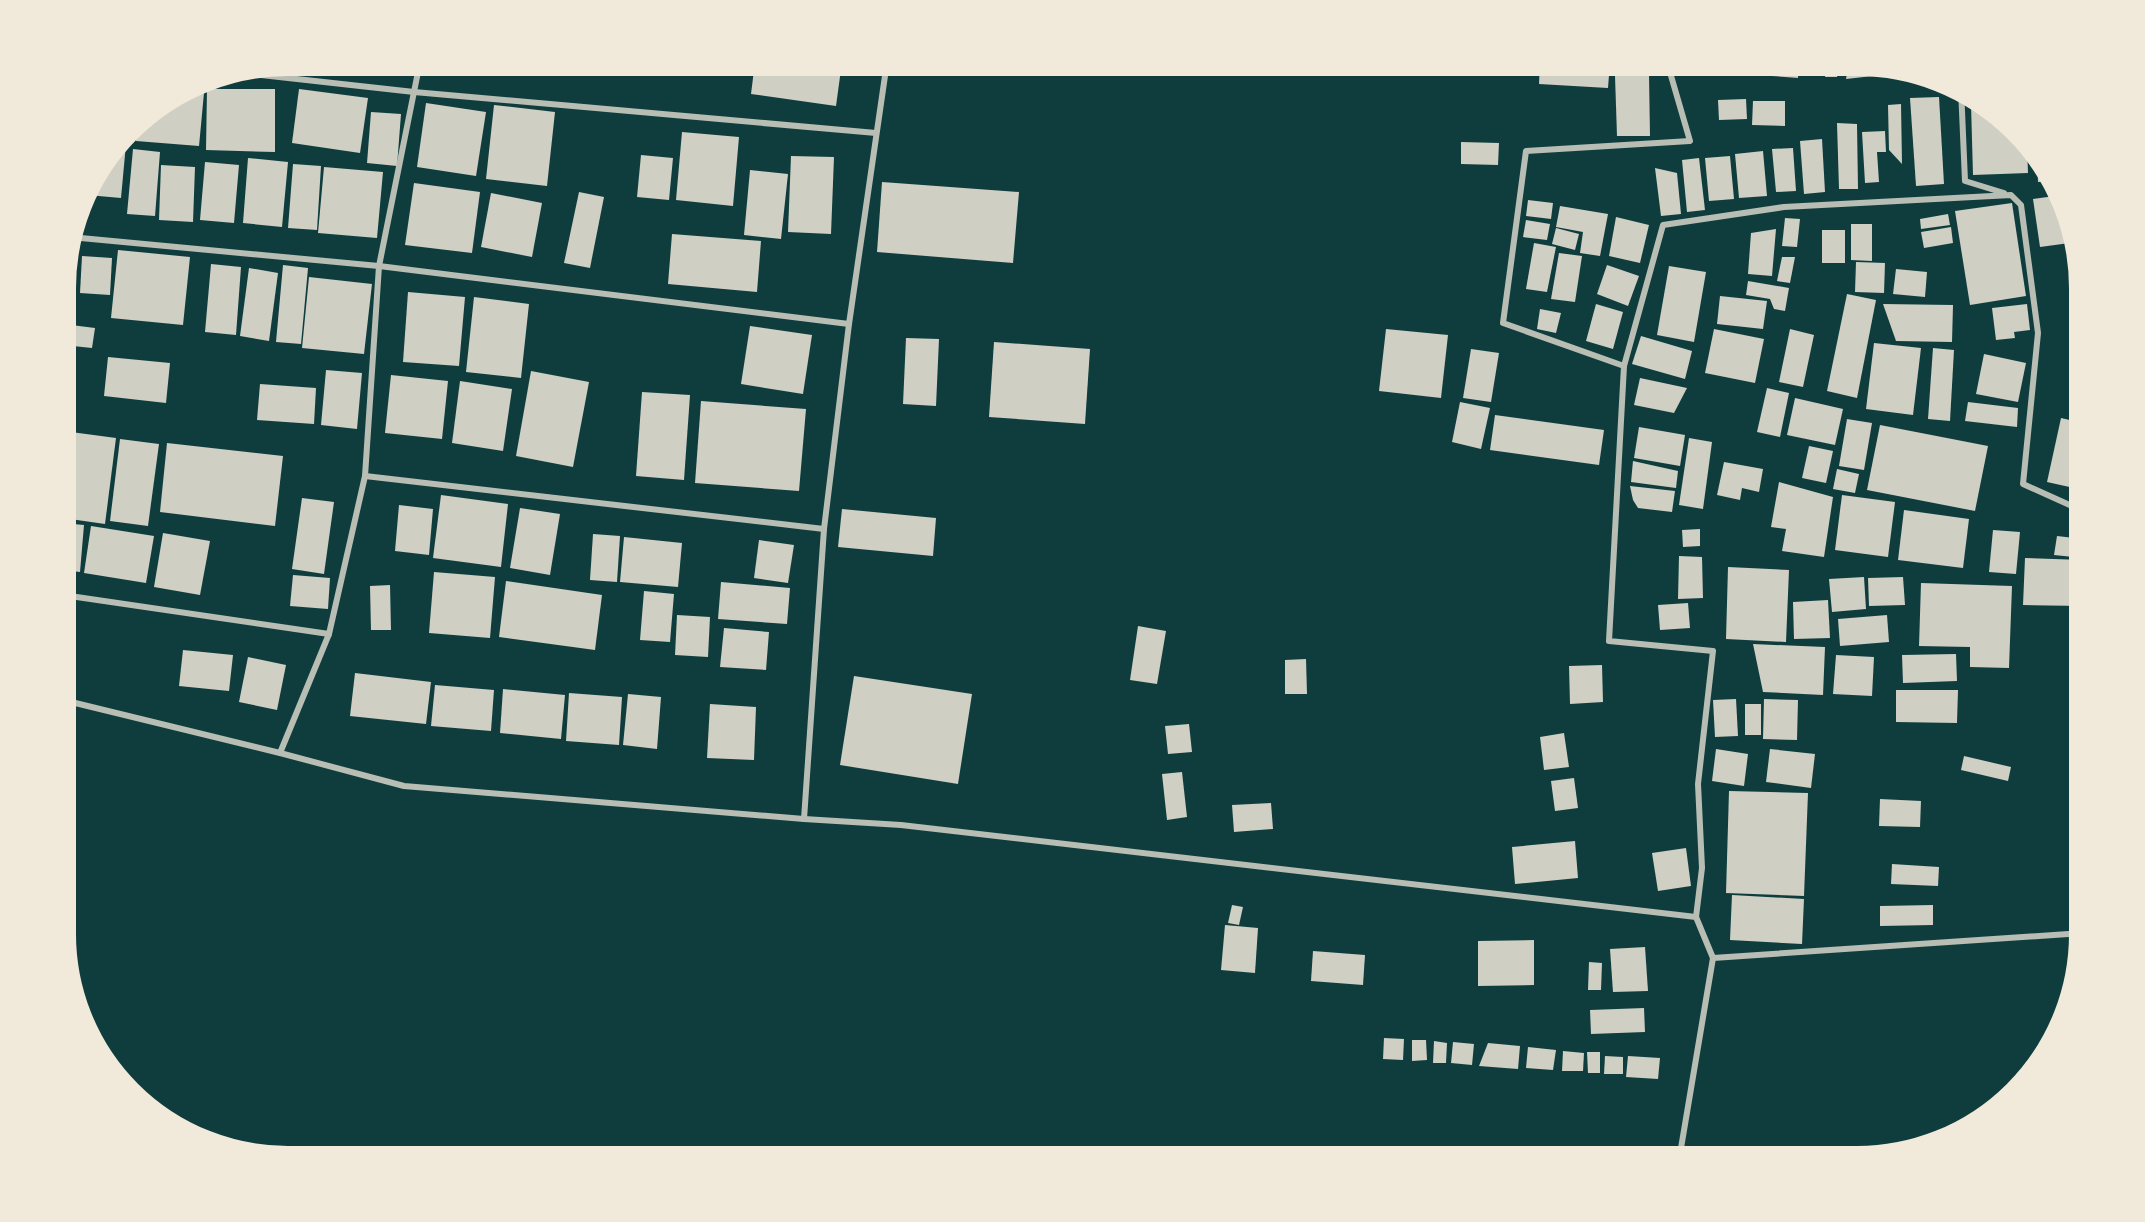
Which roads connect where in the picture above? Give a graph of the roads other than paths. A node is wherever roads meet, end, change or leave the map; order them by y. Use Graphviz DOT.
graph roads {
  1 [pos="418,72"];
  2 [pos="885,72"];
  3 [pos="1670,72"];
  4 [pos="256,75"];
  5 [pos="414,92"];
  6 [pos="1961,99"];
  7 [pos="876,133"];
  8 [pos="2011,195"];
  9 [pos="78,238"];
  10 [pos="379,266"];
  11 [pos="849,324"];
  12 [pos="1624,366"];
  13 [pos="365,476"];
  14 [pos="2073,506"];
  15 [pos="824,529"];
  16 [pos="72,596"];
  17 [pos="329,634"];
  18 [pos="72,702"];
  19 [pos="280,753"];
  20 [pos="804,819"];
  21 [pos="1696,917"];
  22 [pos="2073,934"];
  23 [pos="1713,958"];
  24 [pos="1681,1150"];
  1 -- 5 [label="street"];
  2 -- 7 [label="street"];
  3 -- 12 [label="street"];
  4 -- 5 [label="street"];
  5 -- 7 [label="street"];
  5 -- 10 [label="street"];
  6 -- 8 [label="street"];
  7 -- 11 [label="street"];
  8 -- 12 [label="street"];
  8 -- 14 [label="street"];
  9 -- 10 [label="street"];
  10 -- 11 [label="street"];
  10 -- 13 [label="street"];
  11 -- 15 [label="street"];
  12 -- 21 [label="street"];
  13 -- 15 [label="street"];
  13 -- 17 [label="street"];
  15 -- 20 [label="street"];
  16 -- 17 [label="street"];
  17 -- 19 [label="street"];
  18 -- 19 [label="street"];
  19 -- 20 [label="street"];
  20 -- 21 [label="street"];
  21 -- 23 [label="street"];
  22 -- 23 [label="street"];
  23 -- 24 [label="street"];
}
